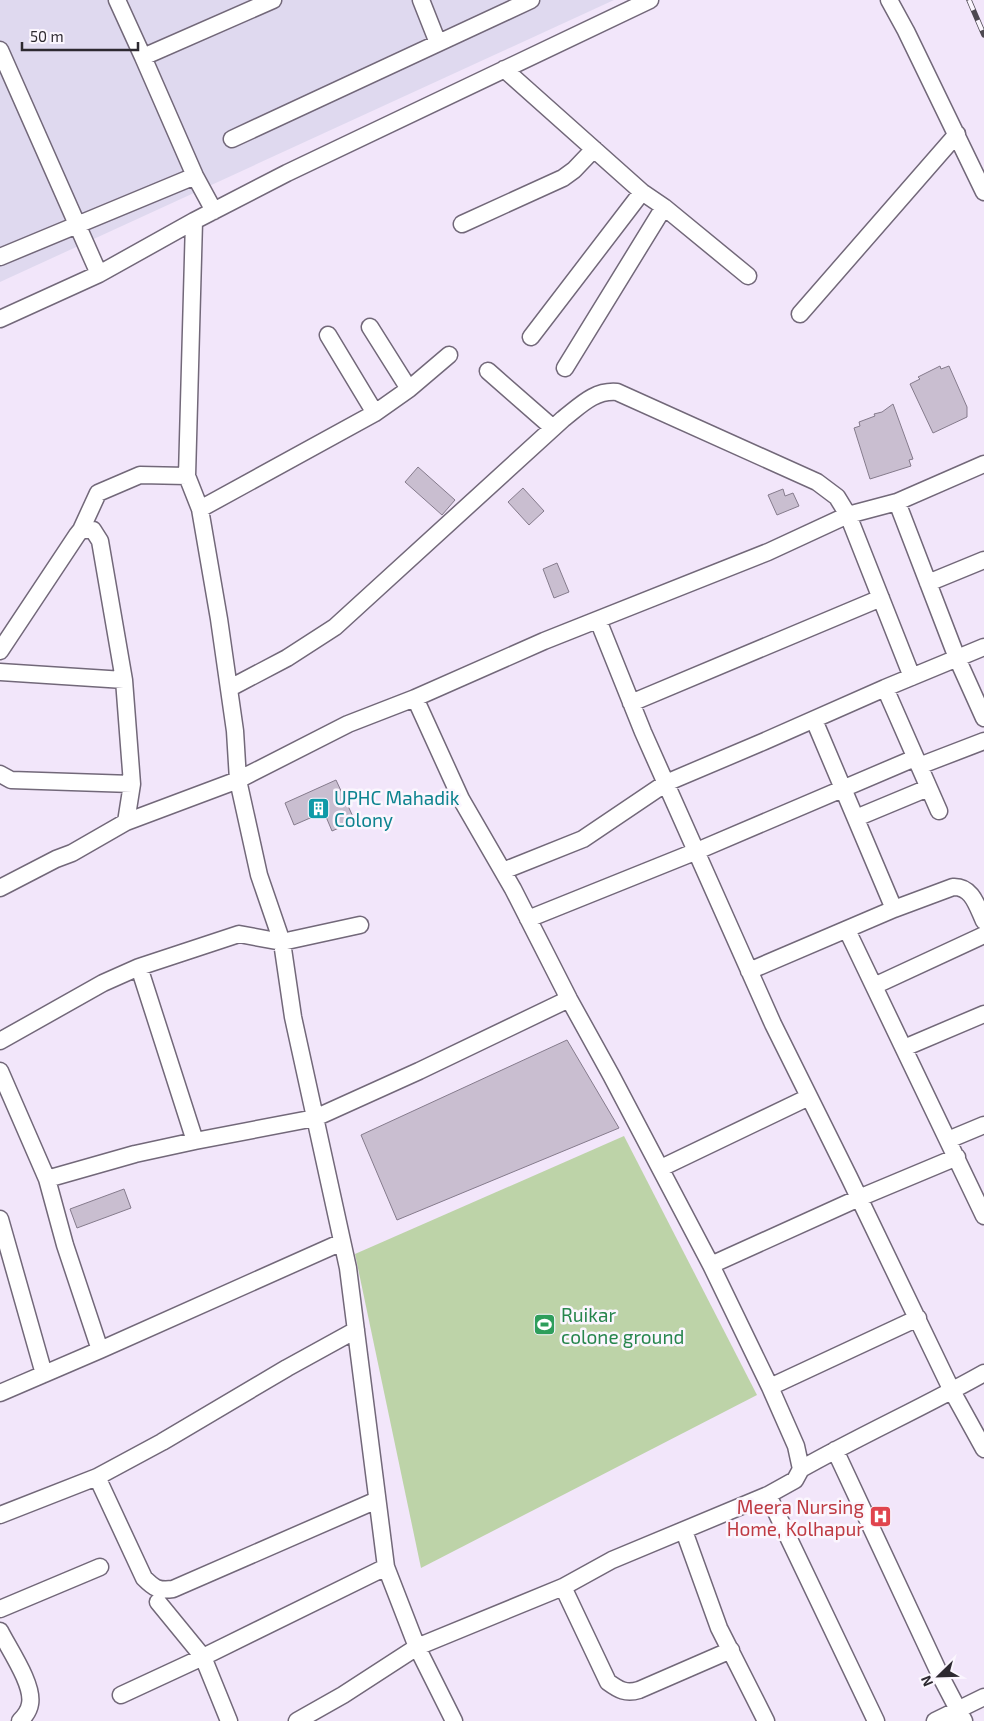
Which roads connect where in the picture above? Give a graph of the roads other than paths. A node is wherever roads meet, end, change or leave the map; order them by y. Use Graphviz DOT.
graph roads {
  1 [pos="117,0"];
  2 [pos="421,0"];
  3 [pos="531,0"];
  4 [pos="650,0"];
  5 [pos="889,0"];
  6 [pos="269,1"];
  7 [pos="438,43"];
  8 [pos="0,50"];
  9 [pos="143,57"];
  10 [pos="504,68"];
  11 [pos="957,134"];
  12 [pos="232,139"];
  13 [pos="594,149"];
  14 [pos="195,176"];
  15 [pos="642,192"];
  16 [pos="984,192"];
  17 [pos="664,207"];
  18 [pos="214,211"];
  19 [pos="194,221"];
  20 [pos="462,224"];
  21 [pos="76,225"];
  22 [pos="0,257"];
  23 [pos="99,274"];
  24 [pos="748,276"];
  25 [pos="800,314"];
  26 [pos="0,318"];
  27 [pos="370,327"];
  28 [pos="328,335"];
  29 [pos="531,337"];
  30 [pos="450,354"];
  31 [pos="564,368"];
  32 [pos="488,371"];
  33 [pos="409,389"];
  34 [pos="375,413"];
  35 [pos="553,428"];
  36 [pos="984,464"];
  37 [pos="187,476"];
  38 [pos="897,502"];
  39 [pos="200,509"];
  40 [pos="848,516"];
  41 [pos="81,530"];
  42 [pos="984,560"];
  43 [pos="928,583"];
  44 [pos="881,598"];
  45 [pos="598,620"];
  46 [pos="984,647"];
  47 [pos="0,651"];
  48 [pos="957,658"];
  49 [pos="0,672"];
  50 [pos="912,677"];
  51 [pos="124,680"];
  52 [pos="230,688"];
  53 [pos="885,688"];
  54 [pos="415,698"];
  55 [pos="631,703"];
  56 [pos="984,718"];
  57 [pos="814,720"];
  58 [pos="984,741"];
  59 [pos="917,762"];
  60 [pos="0,774"];
  61 [pos="238,780"];
  62 [pos="666,782"];
  63 [pos="132,784"];
  64 [pos="843,788"];
  65 [pos="928,788"];
  66 [pos="938,811"];
  67 [pos="856,818"];
  68 [pos="126,822"];
  69 [pos="696,851"];
  70 [pos="503,872"];
  71 [pos="0,888"];
  72 [pos="894,909"];
  73 [pos="528,919"];
  74 [pos="984,921"];
  75 [pos="360,925"];
  76 [pos="847,930"];
  77 [pos="984,936"];
  78 [pos="282,942"];
  79 [pos="139,967"];
  80 [pos="749,971"];
  81 [pos="874,986"];
  82 [pos="569,999"];
  83 [pos="984,1014"];
  84 [pos="0,1041"];
  85 [pos="904,1048"];
  86 [pos="0,1071"];
  87 [pos="809,1097"];
  88 [pos="315,1118"];
  89 [pos="984,1125"];
  90 [pos="948,1140"];
  91 [pos="195,1141"];
  92 [pos="957,1157"];
  93 [pos="660,1168"];
  94 [pos="47,1179"];
  95 [pos="859,1198"];
  96 [pos="983,1211"];
  97 [pos="0,1219"];
  98 [pos="342,1242"];
  99 [pos="711,1265"];
  100 [pos="918,1318"];
  101 [pos="356,1330"];
  102 [pos="100,1350"];
  103 [pos="984,1373"];
  104 [pos="44,1374"];
  105 [pos="770,1387"];
  106 [pos="952,1391"];
  107 [pos="0,1392"];
  108 [pos="984,1449"];
  109 [pos="835,1450"];
  110 [pos="801,1469"];
  111 [pos="97,1477"];
  112 [pos="768,1495"];
  113 [pos="377,1500"];
  114 [pos="0,1515"];
  115 [pos="684,1531"];
  116 [pos="100,1567"];
  117 [pos="386,1567"];
  118 [pos="563,1587"];
  119 [pos="158,1602"];
  120 [pos="0,1609"];
  121 [pos="0,1632"];
  122 [pos="417,1648"];
  123 [pos="731,1650"];
  124 [pos="203,1657"];
  125 [pos="121,1695"];
  126 [pos="984,1697"];
  127 [pos="962,1715"];
  128 [pos="20,1721"];
  129 [pos="230,1721"];
  130 [pos="297,1721"];
  131 [pos="454,1721"];
  132 [pos="766,1721"];
  133 [pos="876,1721"];
  134 [pos="935,1721"];
  1 -- 9 [label="street"];
  2 -- 7 [label="street"];
  3 -- 7 [label="street"];
  4 -- 10 [label="street"];
  5 -- 11 [label="street"];
  6 -- 9 [label="street"];
  7 -- 12 [label="street"];
  8 -- 21 [label="street"];
  9 -- 14 [label="street"];
  10 -- 13 [label="street"];
  10 -- 18 [label="street"];
  11 -- 16 [label="street"];
  11 -- 25 [label="street"];
  13 -- 15 [label="street"];
  13 -- 20 [label="street"];
  14 -- 18 [label="street"];
  14 -- 21 [label="street"];
  15 -- 17 [label="street"];
  15 -- 29 [label="street"];
  17 -- 24 [label="street"];
  17 -- 31 [label="street"];
  18 -- 19 [label="street"];
  19 -- 23 [label="street"];
  19 -- 37 [label="street"];
  21 -- 22 [label="street"];
  21 -- 23 [label="street"];
  23 -- 26 [label="street"];
  27 -- 33 [label="street"];
  28 -- 34 [label="street"];
  30 -- 33 [label="street"];
  32 -- 35 [label="street"];
  33 -- 34 [label="street"];
  34 -- 39 [label="street"];
  35 -- 40 [label="street"];
  35 -- 52 [label="street"];
  36 -- 38 [label="street"];
  37 -- 39 [label="street"];
  37 -- 41 [label="street"];
  38 -- 40 [label="street"];
  38 -- 43 [label="street"];
  39 -- 52 [label="street"];
  40 -- 44 [label="street"];
  40 -- 45 [label="street"];
  41 -- 47 [label="street"];
  41 -- 51 [label="street"];
  42 -- 43 [label="street"];
  43 -- 48 [label="street"];
  44 -- 50 [label="street"];
  44 -- 55 [label="street"];
  45 -- 54 [label="street"];
  45 -- 55 [label="street"];
  46 -- 48 [label="street"];
  48 -- 50 [label="street"];
  48 -- 56 [label="street"];
  49 -- 51 [label="street"];
  50 -- 53 [label="street"];
  51 -- 63 [label="street"];
  52 -- 61 [label="street"];
  53 -- 57 [label="street"];
  53 -- 59 [label="street"];
  54 -- 61 [label="street"];
  54 -- 70 [label="street"];
  55 -- 62 [label="street"];
  57 -- 62 [label="street"];
  57 -- 64 [label="street"];
  58 -- 59 [label="street"];
  59 -- 64 [label="street"];
  59 -- 65 [label="street"];
  60 -- 63 [label="street"];
  61 -- 68 [label="street"];
  61 -- 78 [label="street"];
  62 -- 69 [label="street"];
  62 -- 70 [label="street"];
  63 -- 68 [label="street"];
  64 -- 67 [label="street"];
  64 -- 69 [label="street"];
  65 -- 66 [label="street"];
  65 -- 67 [label="street"];
  67 -- 72 [label="street"];
  68 -- 71 [label="street"];
  69 -- 73 [label="street"];
  69 -- 80 [label="street"];
  70 -- 73 [label="street"];
  72 -- 74 [label="street"];
  72 -- 76 [label="street"];
  73 -- 82 [label="street"];
  75 -- 78 [label="street"];
  76 -- 80 [label="street"];
  76 -- 81 [label="street"];
  77 -- 81 [label="street"];
  78 -- 79 [label="street"];
  78 -- 88 [label="street"];
  79 -- 84 [label="street"];
  79 -- 91 [label="street"];
  80 -- 87 [label="street"];
  81 -- 85 [label="street"];
  82 -- 88 [label="street"];
  82 -- 93 [label="street"];
  83 -- 85 [label="street"];
  85 -- 90 [label="street"];
  86 -- 94 [label="street"];
  87 -- 93 [label="street"];
  87 -- 95 [label="street"];
  88 -- 91 [label="street"];
  88 -- 98 [label="street"];
  89 -- 90 [label="street"];
  90 -- 92 [label="street"];
  91 -- 94 [label="street"];
  92 -- 95 [label="street"];
  92 -- 96 [label="street"];
  93 -- 99 [label="street"];
  94 -- 102 [label="street"];
  95 -- 99 [label="street"];
  95 -- 100 [label="street"];
  97 -- 104 [label="street"];
  98 -- 101 [label="street"];
  98 -- 102 [label="street"];
  99 -- 105 [label="street"];
  100 -- 105 [label="street"];
  100 -- 106 [label="street"];
  101 -- 111 [label="street"];
  101 -- 113 [label="street"];
  102 -- 104 [label="street"];
  103 -- 106 [label="street"];
  104 -- 107 [label="street"];
  105 -- 110 [label="street"];
  106 -- 108 [label="street"];
  106 -- 109 [label="street"];
  109 -- 110 [label="street"];
  109 -- 127 [label="street"];
  110 -- 112 [label="street"];
  111 -- 113 [label="street"];
  111 -- 114 [label="street"];
  112 -- 115 [label="street"];
  112 -- 133 [label="street"];
  113 -- 117 [label="street"];
  115 -- 118 [label="street"];
  115 -- 123 [label="street"];
  116 -- 120 [label="street"];
  117 -- 122 [label="street"];
  117 -- 124 [label="street"];
  118 -- 122 [label="street"];
  118 -- 123 [label="street"];
  119 -- 124 [label="street"];
  121 -- 128 [label="street"];
  122 -- 130 [label="street"];
  122 -- 131 [label="street"];
  123 -- 132 [label="street"];
  124 -- 125 [label="street"];
  124 -- 129 [label="street"];
  126 -- 127 [label="street"];
  127 -- 134 [label="street"];
}
